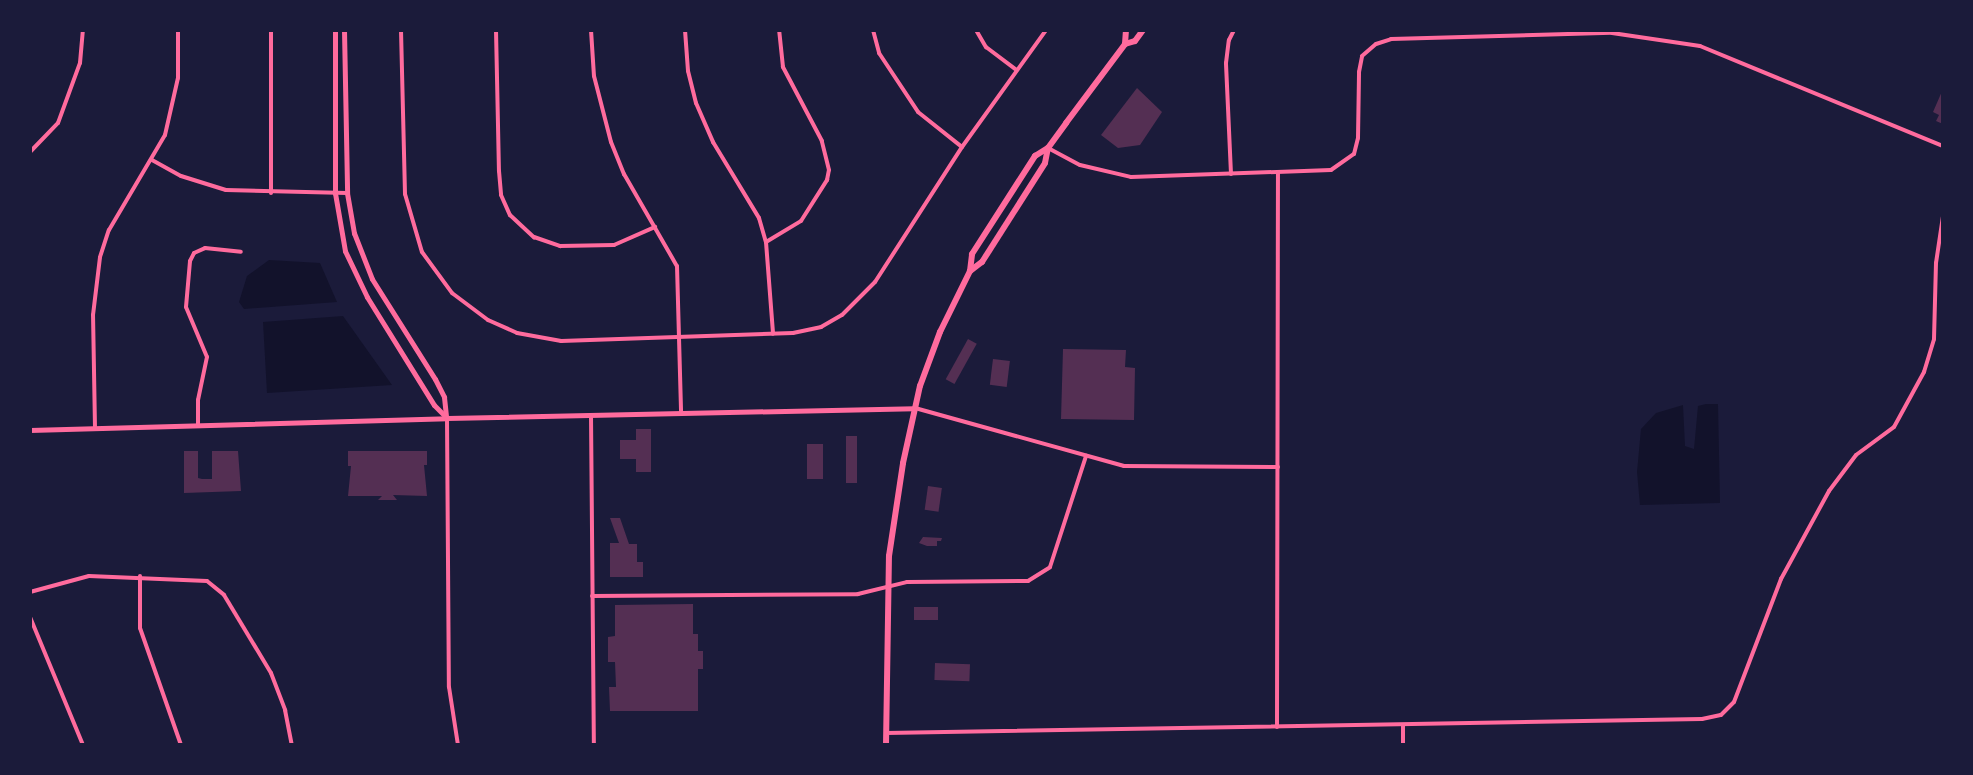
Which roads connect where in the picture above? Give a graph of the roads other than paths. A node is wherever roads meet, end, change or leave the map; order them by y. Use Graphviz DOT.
graph roads {
  1 [pos="83,30"];
  2 [pos="178,30"];
  3 [pos="271,30"];
  4 [pos="335,30"];
  5 [pos="344,30"];
  6 [pos="401,30"];
  7 [pos="496,30"];
  8 [pos="591,30"];
  9 [pos="685,30"];
  10 [pos="779,30"];
  11 [pos="873,30"];
  12 [pos="976,30"];
  13 [pos="1046,30"];
  14 [pos="1126,30"];
  15 [pos="1143,30"];
  16 [pos="1234,30"];
  17 [pos="1125,44"];
  18 [pos="1016,70"];
  19 [pos="1943,146"];
  20 [pos="962,147"];
  21 [pos="1048,148"];
  22 [pos="30,152"];
  23 [pos="152,160"];
  24 [pos="1278,173"];
  25 [pos="1231,174"];
  26 [pos="272,193"];
  27 [pos="335,193"];
  28 [pos="347,193"];
  29 [pos="1943,216"];
  30 [pos="655,227"];
  31 [pos="766,242"];
  32 [pos="241,252"];
  33 [pos="970,271"];
  34 [pos="773,334"];
  35 [pos="679,338"];
  36 [pos="914,408"];
  37 [pos="681,412"];
  38 [pos="591,415"];
  39 [pos="447,418"];
  40 [pos="198,426"];
  41 [pos="95,428"];
  42 [pos="30,430"];
  43 [pos="1086,456"];
  44 [pos="1278,467"];
  45 [pos="140,576"];
  46 [pos="888,588"];
  47 [pos="30,592"];
  48 [pos="592,596"];
  49 [pos="30,617"];
  50 [pos="1403,725"];
  51 [pos="1277,727"];
  52 [pos="886,733"];
  53 [pos="83,745"];
  54 [pos="181,745"];
  55 [pos="292,745"];
  56 [pos="458,745"];
  57 [pos="594,745"];
  58 [pos="886,745"];
  59 [pos="1403,745"];
  1 -- 22 [label="street"];
  2 -- 23 [label="street"];
  3 -- 26 [label="street"];
  4 -- 27 [label="main road"];
  5 -- 28 [label="main road"];
  6 -- 35 [label="street"];
  7 -- 30 [label="street"];
  8 -- 30 [label="street"];
  9 -- 31 [label="street"];
  10 -- 31 [label="street"];
  11 -- 20 [label="street"];
  12 -- 18 [label="street"];
  13 -- 18 [label="street"];
  14 -- 17 [label="main road"];
  15 -- 17 [label="main road"];
  16 -- 25 [label="street"];
  17 -- 21 [label="main road"];
  18 -- 20 [label="street"];
  19 -- 24 [label="street"];
  20 -- 34 [label="street"];
  21 -- 25 [label="street"];
  21 -- 33 [label="main road"];
  21 -- 33 [label="main road"];
  23 -- 26 [label="street"];
  23 -- 41 [label="street"];
  24 -- 25 [label="street"];
  24 -- 44 [label="street"];
  26 -- 27 [label="street"];
  27 -- 28 [label="street"];
  27 -- 39 [label="main road"];
  28 -- 39 [label="main road"];
  29 -- 50 [label="street"];
  30 -- 35 [label="street"];
  31 -- 34 [label="street"];
  32 -- 40 [label="street"];
  33 -- 36 [label="main road"];
  34 -- 35 [label="street"];
  35 -- 37 [label="street"];
  36 -- 37 [label="main road"];
  36 -- 43 [label="street"];
  36 -- 46 [label="main road"];
  37 -- 38 [label="main road"];
  38 -- 39 [label="main road"];
  38 -- 48 [label="street"];
  39 -- 40 [label="street"];
  39 -- 56 [label="street"];
  40 -- 41 [label="street"];
  41 -- 42 [label="street"];
  43 -- 44 [label="street"];
  43 -- 46 [label="street"];
  44 -- 51 [label="street"];
  45 -- 47 [label="street"];
  45 -- 54 [label="street"];
  45 -- 55 [label="street"];
  46 -- 48 [label="street"];
  46 -- 52 [label="main road"];
  48 -- 57 [label="street"];
  49 -- 53 [label="street"];
  50 -- 51 [label="street"];
  50 -- 59 [label="street"];
  51 -- 52 [label="street"];
  52 -- 58 [label="main road"];
}
